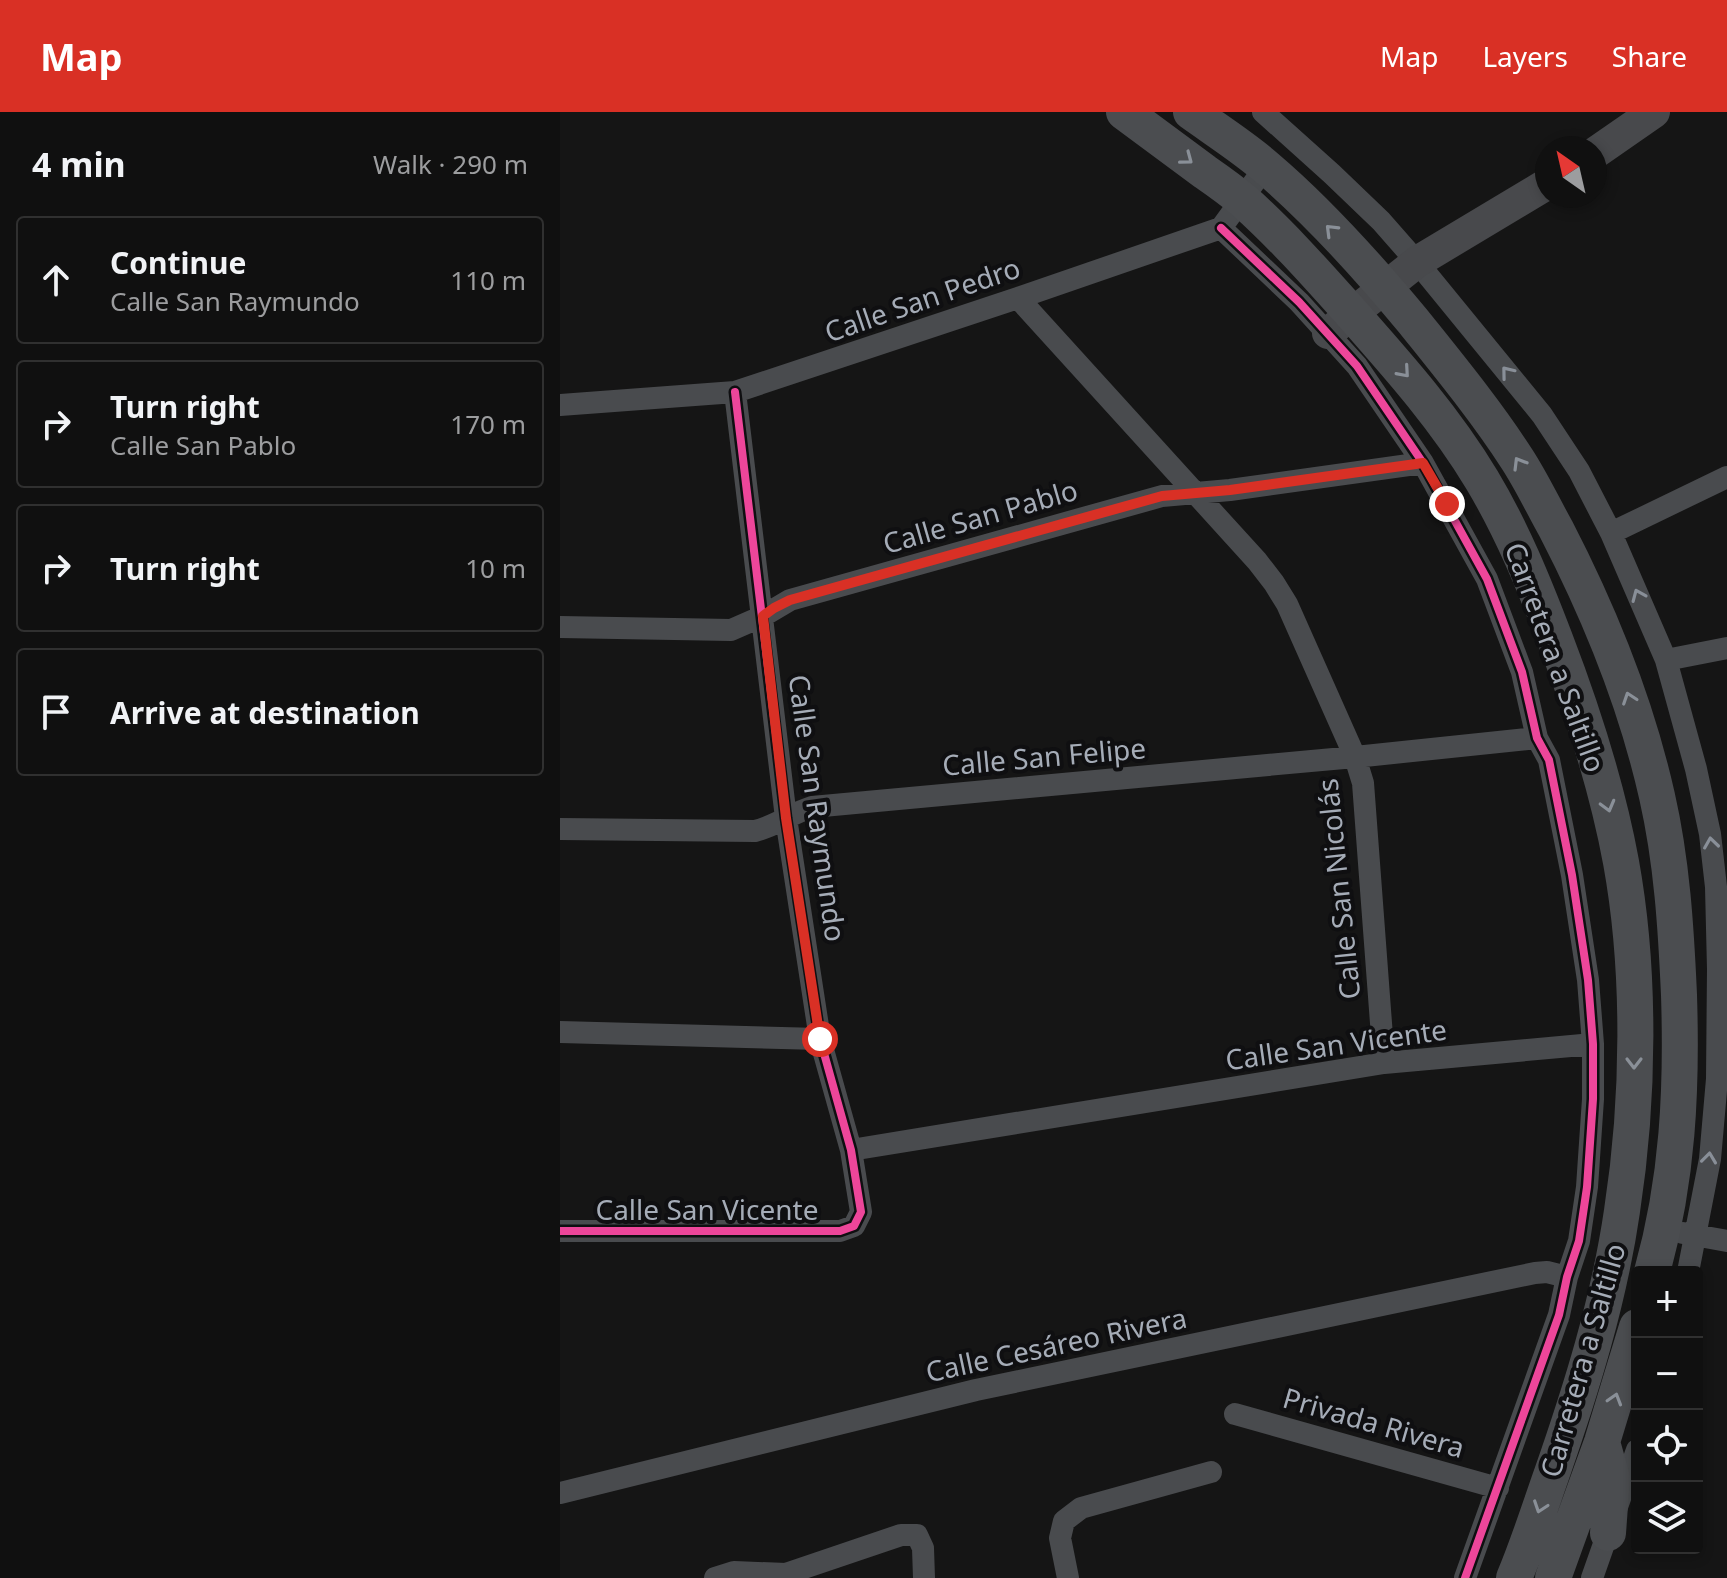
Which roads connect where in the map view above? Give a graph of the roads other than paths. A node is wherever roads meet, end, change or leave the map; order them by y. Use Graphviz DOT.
graph roads {
  1 [pos="1124,112"];
  2 [pos="1191,112"];
  3 [pos="1263,112"];
  4 [pos="1654,112"];
  5 [pos="1607,145"];
  6 [pos="1266,166"];
  7 [pos="1535,191"];
  8 [pos="1231,214"];
  9 [pos="1417,262"];
  10 [pos="1384,287"];
  11 [pos="1018,298"];
  12 [pos="1340,323"];
  13 [pos="735,392"];
  14 [pos="560,405"];
  15 [pos="1423,463"];
  16 [pos="1727,477"];
  17 [pos="1196,492"];
  18 [pos="1611,533"];
  19 [pos="763,616"];
  20 [pos="560,627"];
  21 [pos="1727,648"];
  22 [pos="1666,660"];
  23 [pos="1537,738"];
  24 [pos="1355,757"];
  25 [pos="786,818"];
  26 [pos="560,829"];
  27 [pos="1723,967"];
  28 [pos="1678,980"];
  29 [pos="560,1032"];
  30 [pos="820,1039"];
  31 [pos="1593,1044"];
  32 [pos="1384,1063"];
  33 [pos="851,1150"];
  34 [pos="854,1226"];
  35 [pos="560,1231"];
  36 [pos="1679,1232"];
  37 [pos="1727,1241"];
  38 [pos="1656,1266"];
  39 [pos="1687,1266"];
  40 [pos="1567,1277"];
  41 [pos="1634,1338"];
  42 [pos="1235,1414"];
  43 [pos="1602,1442"];
  44 [pos="1631,1467"];
  45 [pos="1211,1472"];
  46 [pos="1498,1488"];
  47 [pos="560,1493"];
  48 [pos="1608,1533"];
  49 [pos="715,1578"];
  50 [pos="924,1578"];
  51 [pos="1068,1578"];
  52 [pos="1465,1578"];
  53 [pos="1514,1578"];
  54 [pos="1553,1578"];
  55 [pos="1592,1578"];
  1 -- 8 [label="main road, Carretera a Saltillo, one-way"];
  2 -- 6 [label="main road, Carretera a Saltillo"];
  3 -- 9 [label="street"];
  4 -- 5 [label="street"];
  6 -- 8 [label="street"];
  10 -- 6 [label="main road, Carretera a Saltillo, one-way"];
  7 -- 9 [label="street"];
  8 -- 11 [label="street, Calle San Pedro"];
  8 -- 12 [label="main road, Carretera a Saltillo"];
  9 -- 10 [label="street"];
  18 -- 9 [label="street, one-way"];
  10 -- 12 [label="street"];
  28 -- 10 [label="main road, Carretera a Saltillo, one-way"];
  11 -- 13 [label="street, Calle San Pedro"];
  11 -- 17 [label="street, Calle San Nicolás"];
  12 -- 15 [label="street"];
  12 -- 53 [label="main road, Carretera a Saltillo, one-way"];
  13 -- 14 [label="street, Calle San Pedro"];
  13 -- 19 [label="street, Calle San Raymundo"];
  15 -- 17 [label="street, Calle San Pablo"];
  15 -- 23 [label="street"];
  16 -- 18 [label="street"];
  17 -- 19 [label="street, Calle San Pablo"];
  17 -- 24 [label="street, Calle San Nicolás"];
  22 -- 18 [label="street, one-way"];
  19 -- 20 [label="street, Calle San Pablo"];
  19 -- 25 [label="street, Calle San Raymundo"];
  21 -- 22 [label="street"];
  27 -- 22 [label="street, one-way"];
  23 -- 24 [label="street, Calle San Felipe"];
  23 -- 31 [label="street"];
  24 -- 25 [label="street, Calle San Felipe"];
  24 -- 32 [label="street, Calle San Nicolás"];
  25 -- 26 [label="street, Calle San Felipe"];
  25 -- 30 [label="street, Calle San Raymundo"];
  27 -- 28 [label="street"];
  36 -- 27 [label="street, one-way"];
  28 -- 36 [label="main road, Carretera a Saltillo"];
  29 -- 30 [label="street"];
  30 -- 33 [label="street, Calle San Raymundo"];
  31 -- 32 [label="street, Calle San Vicente"];
  31 -- 40 [label="street"];
  32 -- 33 [label="street, Calle San Vicente"];
  33 -- 34 [label="street, Calle San Raymundo"];
  34 -- 35 [label="street, Calle San Vicente"];
  36 -- 37 [label="street"];
  36 -- 38 [label="main road, Carretera a Saltillo"];
  36 -- 39 [label="street"];
  40 -- 46 [label="street"];
  40 -- 47 [label="street, Calle Cesáreo Rivera"];
  43 -- 41 [label="main road, Carretera a Saltillo, one-way"];
  42 -- 46 [label="street, Privada Rivera"];
  43 -- 48 [label="main road"];
  43 -- 54 [label="main road, Carretera a Saltillo"];
  44 -- 48 [label="street"];
  45 -- 51 [label="street"];
  46 -- 52 [label="street"];
  48 -- 55 [label="street"];
  49 -- 50 [label="street"];
}
